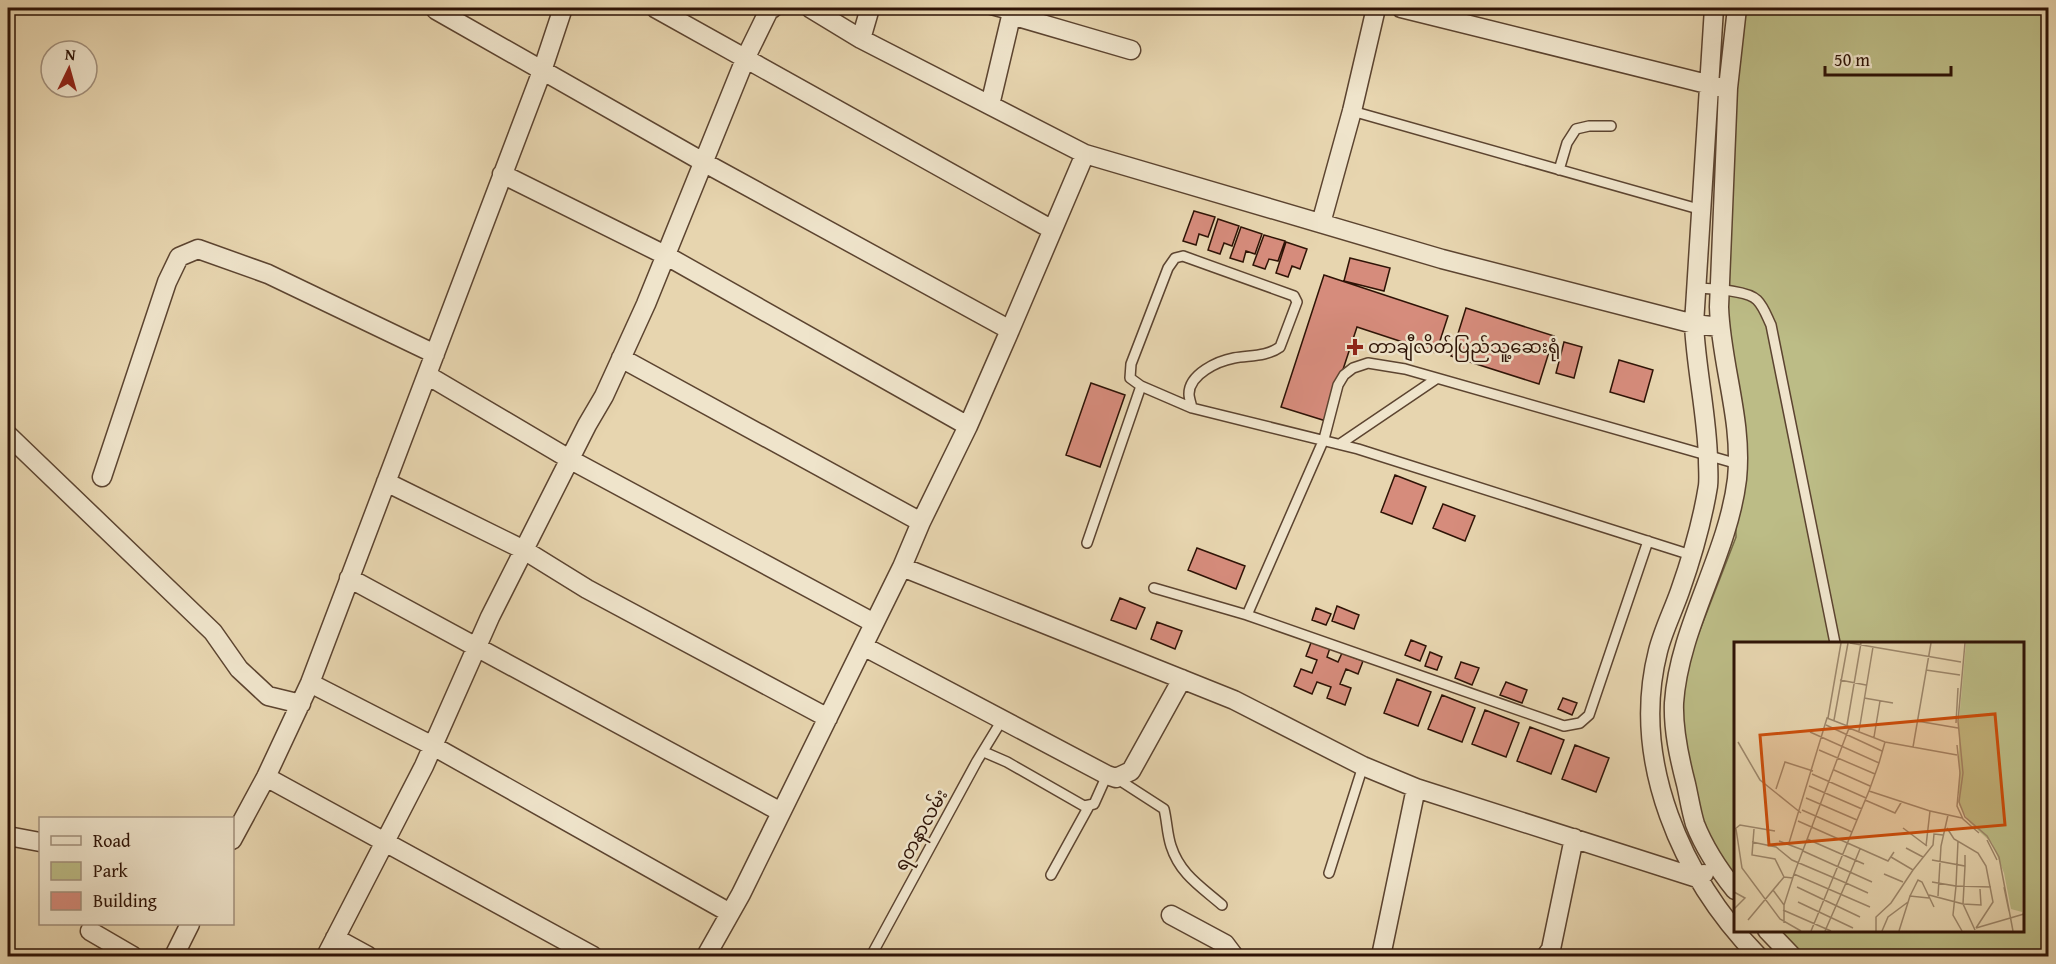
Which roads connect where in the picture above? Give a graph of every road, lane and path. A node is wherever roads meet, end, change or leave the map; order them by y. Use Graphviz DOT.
graph roads {
  1 [pos="563,8"];
  2 [pos="655,8"];
  3 [pos="773,8"];
  4 [pos="810,8"];
  5 [pos="870,8"];
  6 [pos="985,8"];
  7 [pos="1376,8"];
  8 [pos="1401,8"];
  9 [pos="1714,8"];
  10 [pos="1737,8"];
  11 [pos="436,10"];
  12 [pos="1012,11"];
  13 [pos="861,39"];
  14 [pos="1131,50"];
  15 [pos="746,57"];
  16 [pos="542,71"];
  17 [pos="1718,87"];
  18 [pos="990,105"];
  19 [pos="1352,111"];
  20 [pos="1611,126"];
  21 [pos="1085,154"];
  22 [pos="705,163"];
  23 [pos="1559,170"];
  24 [pos="502,174"];
  25 [pos="1702,210"];
  26 [pos="1321,223"];
  27 [pos="1051,229"];
  28 [pos="665,255"];
  29 [pos="1697,288"];
  30 [pos="1720,290"];
  31 [pos="1694,324"];
  32 [pos="1720,327"];
  33 [pos="1010,330"];
  34 [pos="435,354"];
  35 [pos="621,358"];
  36 [pos="427,375"];
  37 [pos="1436,378"];
  38 [pos="1141,386"];
  39 [pos="1192,408"];
  40 [pos="968,426"];
  41 [pos="8,435"];
  42 [pos="1324,439"];
  43 [pos="1340,444"];
  44 [pos="1708,457"];
  45 [pos="571,460"];
  46 [pos="1738,464"];
  47 [pos="102,477"];
  48 [pos="386,482"];
  49 [pos="921,522"];
  50 [pos="1648,541"];
  51 [pos="1087,543"];
  52 [pos="524,550"];
  53 [pos="1691,555"];
  54 [pos="902,567"];
  55 [pos="349,578"];
  56 [pos="1154,588"];
  57 [pos="1247,615"];
  58 [pos="874,623"];
  59 [pos="1834,642"];
  60 [pos="863,646"];
  61 [pos="477,647"];
  62 [pos="1182,679"];
  63 [pos="310,683"];
  64 [pos="301,704"];
  65 [pos="828,718"];
  66 [pos="1002,720"];
  67 [pos="433,746"];
  68 [pos="984,752"];
  69 [pos="1363,766"];
  70 [pos="266,777"];
  71 [pos="1111,777"];
  72 [pos="1416,788"];
  73 [pos="1089,806"];
  74 [pos="781,812"];
  75 [pos="8,836"];
  76 [pos="234,836"];
  77 [pos="1574,838"];
  78 [pos="39,843"];
  79 [pos="384,843"];
  80 [pos="1718,867"];
  81 [pos="1329,873"];
  82 [pos="1051,875"];
  83 [pos="1697,878"];
  84 [pos="1734,889"];
  85 [pos="1222,905"];
  86 [pos="730,913"];
  87 [pos="1171,915"];
  88 [pos="190,925"];
  89 [pos="1734,928"];
  90 [pos="90,931"];
  91 [pos="1736,931"];
  92 [pos="1768,931"];
  93 [pos="335,938"];
  94 [pos="1551,954"];
  95 [pos="133,957"];
  96 [pos="174,957"];
  97 [pos="326,957"];
  98 [pos="368,957"];
  99 [pos="593,957"];
  100 [pos="705,957"];
  101 [pos="871,957"];
  102 [pos="1234,957"];
  103 [pos="1381,957"];
  104 [pos="1758,957"];
  105 [pos="1792,957"];
  1 -- 16 [label="street"];
  2 -- 15 [label="street"];
  3 -- 15 [label="street"];
  4 -- 13 [label="street"];
  5 -- 13 [label="street"];
  6 -- 12 [label="lane"];
  7 -- 19 [label="street"];
  8 -- 17 [label="street"];
  9 -- 17 [label="street"];
  10 -- 17 [label="street"];
  11 -- 16 [label="street"];
  12 -- 14 [label="street"];
  12 -- 18 [label="street"];
  13 -- 18 [label="street"];
  15 -- 22 [label="street"];
  15 -- 27 [label="street"];
  16 -- 22 [label="street"];
  16 -- 24 [label="street"];
  17 -- 25 [label="street"];
  17 -- 30 [label="street"];
  18 -- 21 [label="street"];
  19 -- 23 [label="lane"];
  19 -- 26 [label="street"];
  20 -- 23 [label="lane"];
  21 -- 26 [label="street"];
  21 -- 27 [label="street"];
  22 -- 28 [label="street"];
  22 -- 33 [label="street"];
  23 -- 25 [label="lane"];
  24 -- 28 [label="street"];
  24 -- 34 [label="street"];
  25 -- 29 [label="street"];
  26 -- 31 [label="street"];
  27 -- 33 [label="street"];
  28 -- 35 [label="street"];
  28 -- 40 [label="street"];
  29 -- 30 [label="lane"];
  29 -- 31 [label="street"];
  30 -- 32 [label="street"];
  30 -- 59 [label="lane"];
  31 -- 32 [label="street"];
  31 -- 44 [label="street"];
  32 -- 46 [label="street"];
  33 -- 40 [label="street"];
  34 -- 36 [label="street"];
  34 -- 47 [label="street"];
  35 -- 45 [label="street"];
  35 -- 49 [label="street"];
  36 -- 45 [label="street"];
  36 -- 48 [label="street"];
  37 -- 42 [label="lane"];
  37 -- 43 [label="lane"];
  37 -- 44 [label="lane"];
  38 -- 39 [label="lane"];
  38 -- 39 [label="lane"];
  38 -- 51 [label="lane"];
  39 -- 42 [label="lane"];
  40 -- 49 [label="street"];
  41 -- 64 [label="street"];
  42 -- 43 [label="lane"];
  42 -- 57 [label="lane"];
  43 -- 50 [label="lane"];
  44 -- 46 [label="lane"];
  44 -- 53 [label="street"];
  45 -- 52 [label="street"];
  45 -- 58 [label="street"];
  46 -- 80 [label="street"];
  48 -- 52 [label="street"];
  48 -- 55 [label="street"];
  49 -- 54 [label="street"];
  50 -- 53 [label="lane"];
  50 -- 57 [label="lane"];
  52 -- 61 [label="street"];
  52 -- 65 [label="street"];
  53 -- 83 [label="street"];
  54 -- 58 [label="street"];
  54 -- 62 [label="street"];
  55 -- 61 [label="street"];
  55 -- 63 [label="street"];
  56 -- 57 [label="lane"];
  58 -- 60 [label="street"];
  60 -- 65 [label="street"];
  60 -- 66 [label="street"];
  61 -- 67 [label="street"];
  61 -- 74 [label="street"];
  62 -- 69 [label="street"];
  62 -- 71 [label="street"];
  63 -- 64 [label="street"];
  63 -- 67 [label="street"];
  64 -- 70 [label="street"];
  65 -- 74 [label="street"];
  66 -- 68 [label="lane, ရတနာလမ်း"];
  66 -- 71 [label="street"];
  67 -- 79 [label="street"];
  67 -- 86 [label="street"];
  68 -- 73 [label="lane"];
  68 -- 101 [label="lane, ရတနာလမ်း"];
  69 -- 72 [label="street"];
  69 -- 81 [label="lane"];
  70 -- 76 [label="street"];
  70 -- 79 [label="street"];
  71 -- 73 [label="lane"];
  71 -- 85 [label="lane"];
  72 -- 77 [label="street"];
  72 -- 103 [label="street"];
  73 -- 82 [label="lane"];
  74 -- 86 [label="street"];
  75 -- 78 [label="street"];
  77 -- 83 [label="street"];
  77 -- 94 [label="street"];
  79 -- 93 [label="street"];
  79 -- 99 [label="street"];
  80 -- 83 [label="street"];
  80 -- 84 [label="street"];
  83 -- 89 [label="street"];
  86 -- 100 [label="street"];
  87 -- 102 [label="street"];
  88 -- 96 [label="street"];
  90 -- 95 [label="street"];
  91 -- 104 [label="street"];
  92 -- 105 [label="street"];
  93 -- 97 [label="street"];
  93 -- 98 [label="street"];
}
